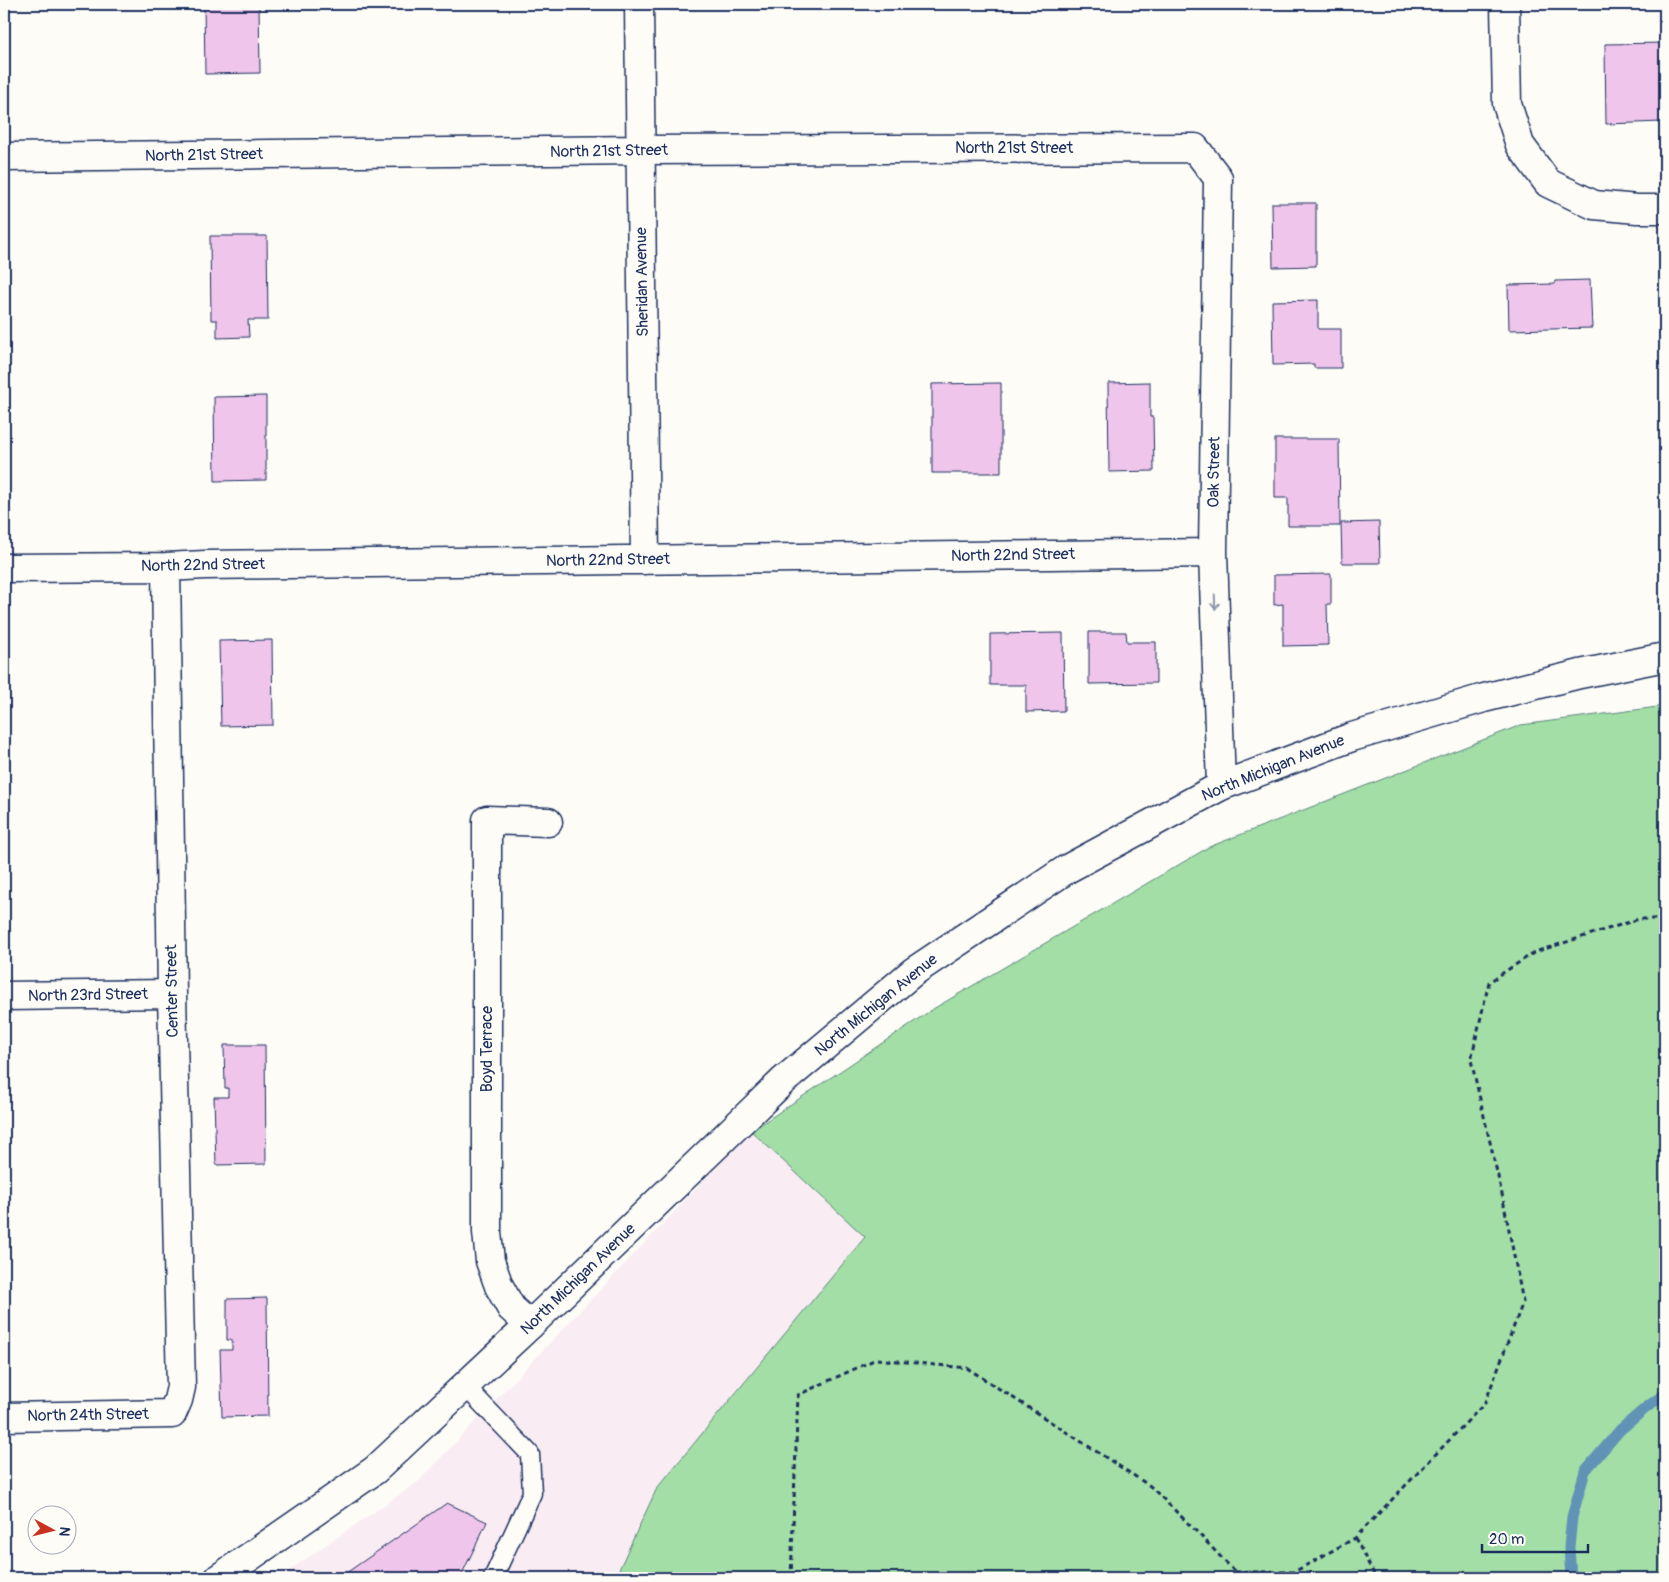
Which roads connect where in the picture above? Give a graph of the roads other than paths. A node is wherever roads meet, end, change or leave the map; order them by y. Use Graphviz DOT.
graph roads {
  1 [pos="639,4"];
  2 [pos="1505,4"];
  3 [pos="641,150"];
  4 [pos="4,157"];
  5 [pos="1207,163"];
  6 [pos="1665,209"];
  7 [pos="1213,553"];
  8 [pos="646,560"];
  9 [pos="166,567"];
  10 [pos="4,568"];
  11 [pos="1665,657"];
  12 [pos="1221,786"];
  13 [pos="548,822"];
  14 [pos="172,994"];
  15 [pos="4,996"];
  16 [pos="530,1325"];
  17 [pos="465,1386"];
  18 [pos="172,1414"];
  19 [pos="4,1417"];
  20 [pos="219,1578"];
  21 [pos="493,1578"];
  1 -- 3 [label="street, Sheridan Avenue"];
  2 -- 6 [label="street"];
  3 -- 4 [label="street, North 21st Street"];
  3 -- 5 [label="street, North 21st Street"];
  3 -- 8 [label="street, Sheridan Avenue"];
  5 -- 7 [label="street, Oak Street"];
  7 -- 8 [label="street, North 22nd Street"];
  7 -- 12 [label="street, Oak Street, one-way"];
  8 -- 9 [label="street, North 22nd Street"];
  9 -- 10 [label="street, North 22nd Street"];
  9 -- 14 [label="street, Center Street"];
  11 -- 12 [label="street, North Michigan Avenue"];
  12 -- 16 [label="street, North Michigan Avenue"];
  13 -- 16 [label="street, Boyd Terrace"];
  14 -- 15 [label="street, North 23rd Street"];
  14 -- 18 [label="street, Center Street"];
  16 -- 17 [label="street, North Michigan Avenue"];
  17 -- 20 [label="street, North Michigan Avenue"];
  17 -- 21 [label="lane"];
  18 -- 19 [label="street, North 24th Street"];
}
